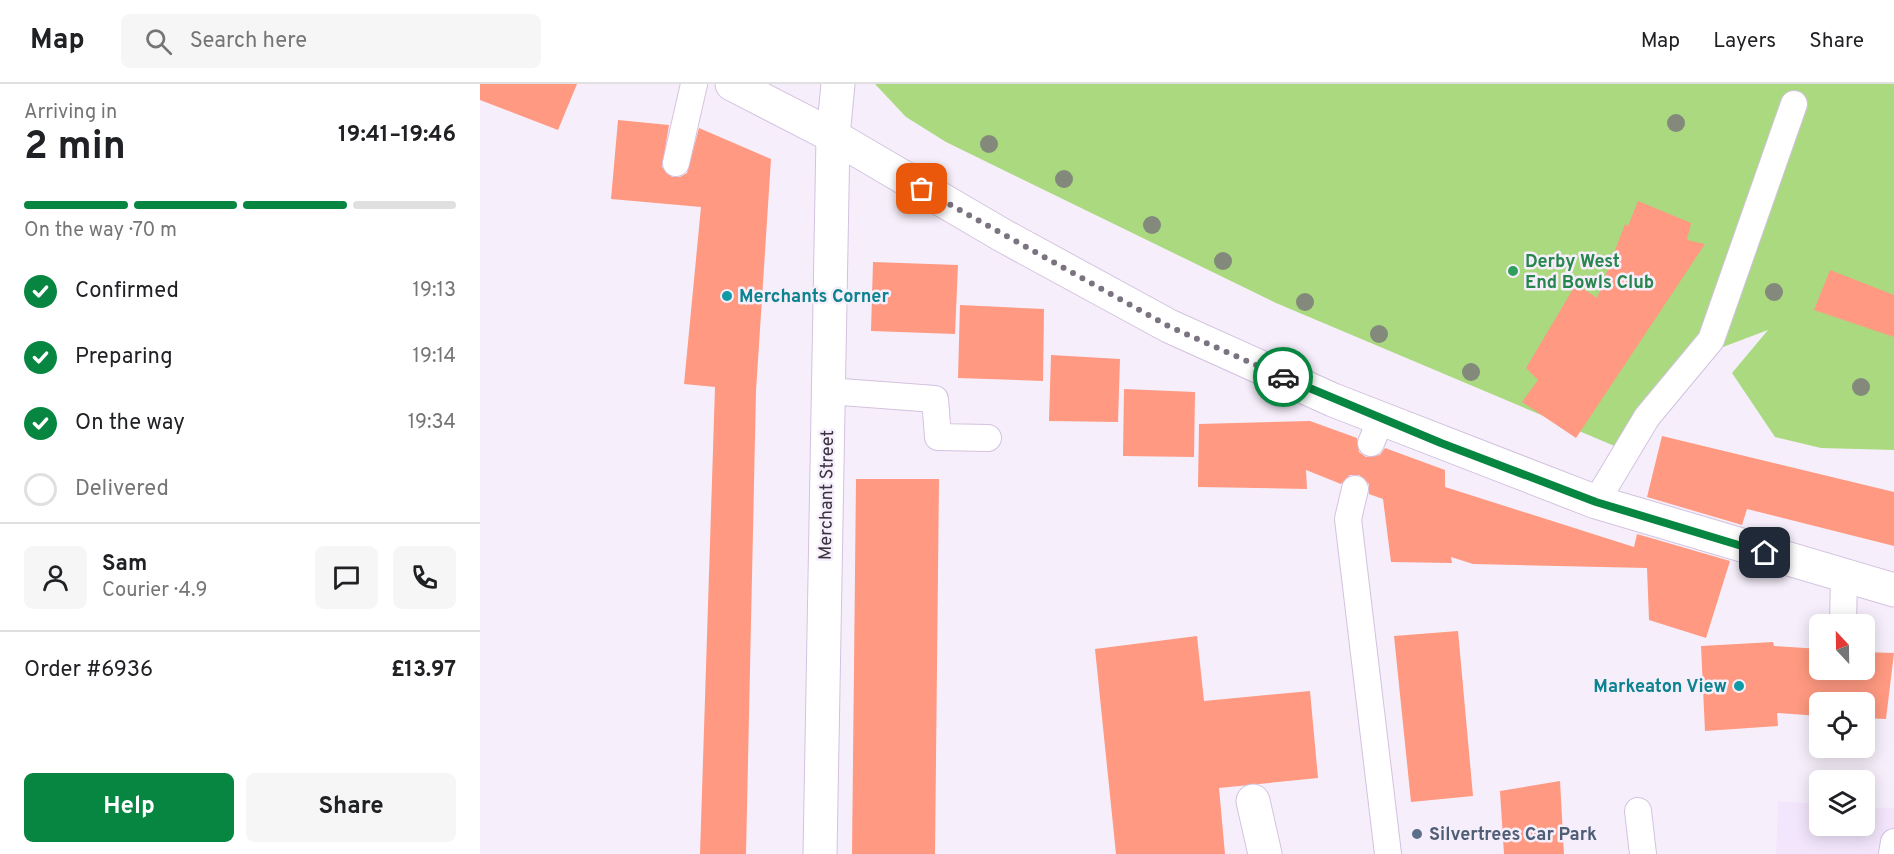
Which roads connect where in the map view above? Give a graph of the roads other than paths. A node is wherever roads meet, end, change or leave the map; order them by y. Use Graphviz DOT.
graph roads {
  1 [pos="694,84"];
  2 [pos="732,84"];
  3 [pos="838,84"];
  4 [pos="1794,104"];
  5 [pos="832,136"];
  6 [pos="676,163"];
  7 [pos="828,391"];
  8 [pos="988,438"];
  9 [pos="1355,489"];
  10 [pos="1596,502"];
  11 [pos="1844,576"];
  12 [pos="1894,590"];
  13 [pos="1842,614"];
  14 [pos="1253,801"];
  15 [pos="1638,811"];
  16 [pos="1894,842"];
  17 [pos="820,854"];
  18 [pos="1265,854"];
  19 [pos="1388,854"];
  20 [pos="1643,854"];
  21 [pos="1892,854"];
  1 -- 6 [label="lane"];
  2 -- 5 [label="street"];
  3 -- 5 [label="street, Merchant Street"];
  4 -- 10 [label="lane"];
  5 -- 7 [label="street, Merchant Street"];
  5 -- 10 [label="street"];
  7 -- 8 [label="lane"];
  7 -- 17 [label="street, Merchant Street"];
  9 -- 19 [label="lane"];
  10 -- 11 [label="street"];
  11 -- 12 [label="street"];
  11 -- 13 [label="lane"];
  14 -- 18 [label="street"];
  15 -- 20 [label="lane"];
  16 -- 21 [label="lane"];
}
